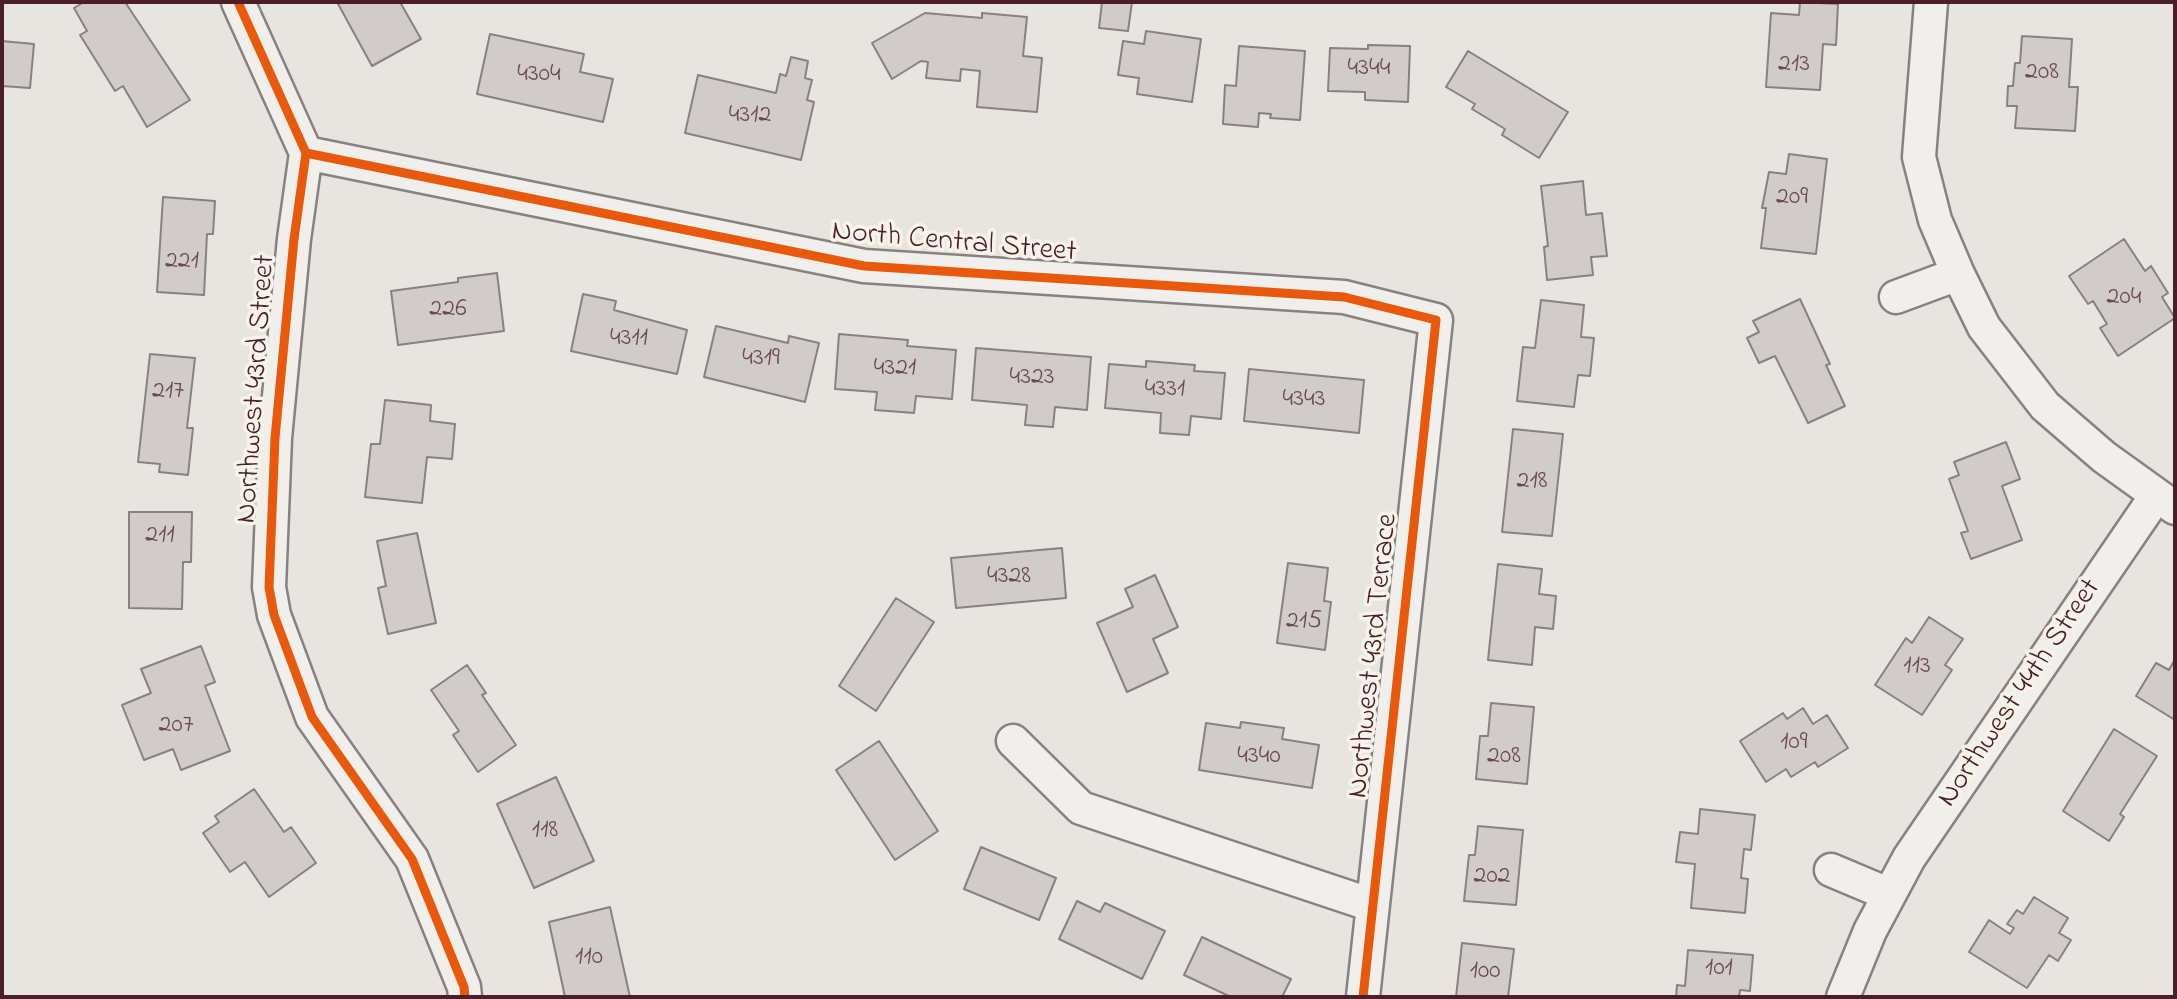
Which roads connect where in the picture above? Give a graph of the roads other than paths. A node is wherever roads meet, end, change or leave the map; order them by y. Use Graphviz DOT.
graph roads {
  1 [pos="237,2"];
  2 [pos="1931,2"];
  3 [pos="306,153"];
  4 [pos="1958,274"];
  5 [pos="1896,298"];
  6 [pos="1436,320"];
  7 [pos="2166,502"];
  8 [pos="1013,741"];
  9 [pos="1831,870"];
  10 [pos="1888,894"];
  11 [pos="1372,905"];
  12 [pos="465,997"];
  13 [pos="1363,997"];
  14 [pos="1843,997"];
  1 -- 3 [label="street"];
  2 -- 4 [label="street, Northwest 44th Street"];
  3 -- 6 [label="street, North Central Street"];
  3 -- 12 [label="street, Northwest 43rd Street"];
  4 -- 5 [label="street"];
  4 -- 7 [label="street, Northwest 44th Street"];
  6 -- 11 [label="street, Northwest 43rd Terrace"];
  7 -- 10 [label="street, Northwest 44th Street"];
  8 -- 11 [label="street"];
  9 -- 10 [label="street"];
  10 -- 14 [label="street, Northwest 44th Street"];
  11 -- 13 [label="street, Northwest 43rd Terrace"];
}
